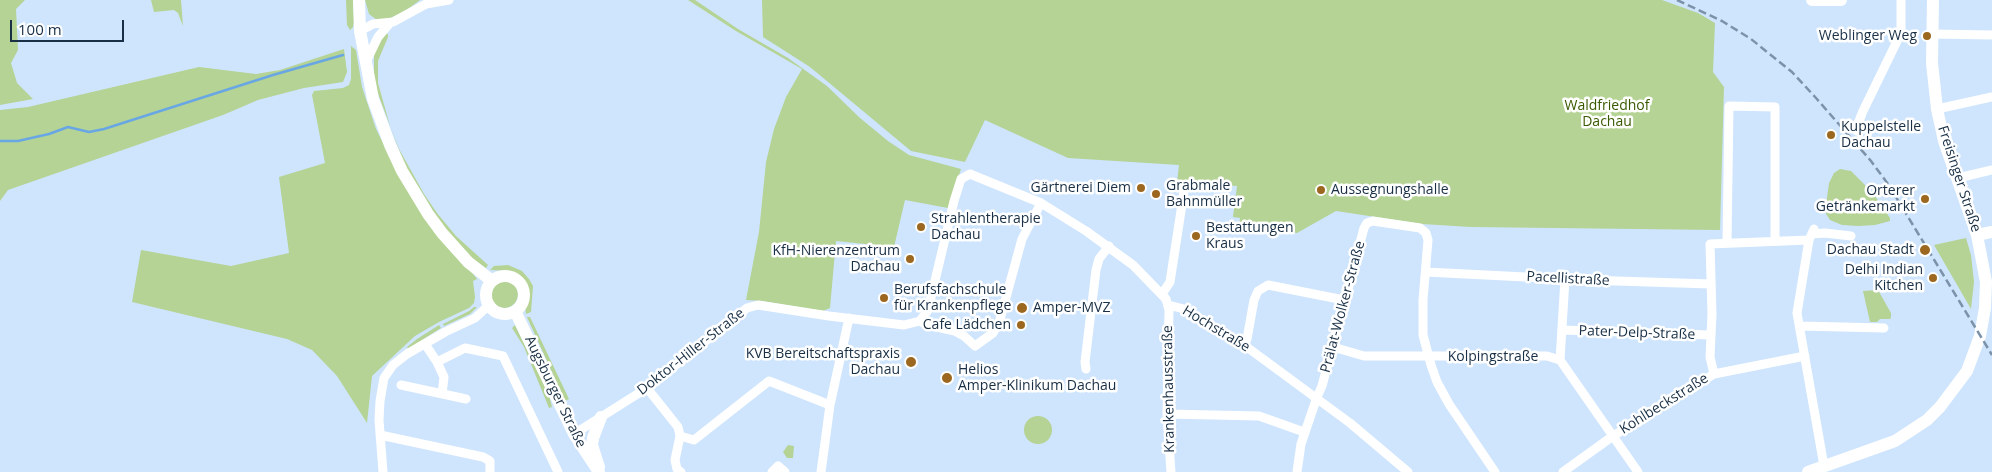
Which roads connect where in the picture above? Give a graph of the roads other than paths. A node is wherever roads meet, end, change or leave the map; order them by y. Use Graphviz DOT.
graph roads {
  1 [pos="360,0"];
  2 [pos="450,0"];
  3 [pos="1812,0"];
  4 [pos="1841,0"];
  5 [pos="1901,0"];
  6 [pos="1933,0"];
  7 [pos="426,2"];
  8 [pos="386,28"];
  9 [pos="360,31"];
  10 [pos="1932,34"];
  11 [pos="1992,34"];
  12 [pos="366,64"];
  13 [pos="1992,97"];
  14 [pos="1937,109"];
  15 [pos="1857,131"];
  16 [pos="1992,170"];
  17 [pos="1958,178"];
  18 [pos="1185,185"];
  19 [pos="1041,203"];
  20 [pos="1992,232"];
  21 [pos="1812,234"];
  22 [pos="1978,235"];
  23 [pos="1852,236"];
  24 [pos="1775,241"];
  25 [pos="1727,242"];
  26 [pos="1109,246"];
  27 [pos="1426,272"];
  28 [pos="1565,279"];
  29 [pos="492,280"];
  30 [pos="1710,284"];
  31 [pos="1162,294"];
  32 [pos="1344,300"];
  33 [pos="489,305"];
  34 [pos="1168,305"];
  35 [pos="515,311"];
  36 [pos="849,318"];
  37 [pos="920,321"];
  38 [pos="1800,326"];
  39 [pos="1884,328"];
  40 [pos="1563,330"];
  41 [pos="1710,335"];
  42 [pos="425,344"];
  43 [pos="1244,345"];
  44 [pos="1333,347"];
  45 [pos="1805,356"];
  46 [pos="1429,357"];
  47 [pos="1560,360"];
  48 [pos="437,362"];
  49 [pos="1086,369"];
  50 [pos="1714,374"];
  51 [pos="402,385"];
  52 [pos="647,388"];
  53 [pos="442,394"];
  54 [pos="1317,397"];
  55 [pos="466,399"];
  56 [pos="830,406"];
  57 [pos="1167,414"];
  58 [pos="601,418"];
  59 [pos="1304,432"];
  60 [pos="574,434"];
  61 [pos="380,435"];
  62 [pos="680,436"];
  63 [pos="1613,436"];
  64 [pos="1824,466"];
  65 [pos="383,472"];
  66 [pos="490,472"];
  67 [pos="558,472"];
  68 [pos="599,472"];
  69 [pos="681,472"];
  70 [pos="772,472"];
  71 [pos="785,472"];
  72 [pos="820,472"];
  73 [pos="1171,472"];
  74 [pos="1297,472"];
  75 [pos="1408,472"];
  76 [pos="1495,472"];
  77 [pos="1563,472"];
  78 [pos="1638,472"];
  79 [pos="1808,472"];
  1 -- 9 [label="main road"];
  2 -- 7 [label="street"];
  3 -- 4 [label="main road"];
  5 -- 15 [label="street"];
  6 -- 10 [label="main road, Freisinger Straße"];
  7 -- 8 [label="street"];
  8 -- 9 [label="street"];
  8 -- 12 [label="street"];
  9 -- 12 [label="main road"];
  10 -- 11 [label="street"];
  10 -- 14 [label="main road, Freisinger Straße"];
  12 -- 29 [label="main road"];
  13 -- 14 [label="street"];
  14 -- 17 [label="main road, Freisinger Straße"];
  16 -- 17 [label="street"];
  17 -- 22 [label="main road, Freisinger Straße"];
  18 -- 31 [label="street"];
  19 -- 26 [label="street, Hochstraße"];
  19 -- 37 [label="street"];
  19 -- 37 [label="street, Hochstraße"];
  20 -- 22 [label="main road"];
  21 -- 23 [label="street"];
  21 -- 24 [label="street"];
  21 -- 38 [label="street"];
  22 -- 64 [label="main road, Freisinger Straße"];
  24 -- 25 [label="street"];
  24 -- 25 [label="street"];
  25 -- 30 [label="street"];
  26 -- 31 [label="street, Hochstraße"];
  26 -- 49 [label="street"];
  27 -- 28 [label="street, Pacellistraße"];
  27 -- 32 [label="street, Prälat-Wolker-Straße"];
  27 -- 46 [label="street, Prälat-Wolker-Straße"];
  28 -- 30 [label="street, Pacellistraße"];
  28 -- 40 [label="street"];
  29 -- 33 [label="main road"];
  29 -- 35 [label="main road"];
  30 -- 41 [label="street"];
  31 -- 34 [label="street, Hochstraße"];
  32 -- 43 [label="street"];
  32 -- 44 [label="street, Prälat-Wolker-Straße"];
  33 -- 35 [label="main road"];
  33 -- 42 [label="street"];
  34 -- 43 [label="street, Hochstraße"];
  34 -- 57 [label="street, Krankenhausstraße"];
  35 -- 60 [label="main road, Augsburger Straße"];
  36 -- 37 [label="street, Doktor-Hiller-Straße"];
  36 -- 52 [label="street, Doktor-Hiller-Straße"];
  36 -- 56 [label="street"];
  38 -- 39 [label="street"];
  38 -- 45 [label="street"];
  40 -- 41 [label="street, Pater-Delp-Straße"];
  40 -- 47 [label="street"];
  41 -- 50 [label="street"];
  42 -- 48 [label="street"];
  42 -- 61 [label="street"];
  43 -- 54 [label="street, Hochstraße"];
  44 -- 46 [label="street, Kolpingstraße"];
  44 -- 54 [label="street, Prälat-Wolker-Straße"];
  45 -- 50 [label="street, Kohlbeckstraße"];
  45 -- 64 [label="street"];
  46 -- 47 [label="street, Kolpingstraße"];
  46 -- 76 [label="street, Prälat-Wolker-Straße"];
  47 -- 63 [label="street"];
  48 -- 53 [label="street"];
  48 -- 67 [label="street"];
  50 -- 63 [label="street, Kohlbeckstraße"];
  51 -- 53 [label="street"];
  52 -- 58 [label="street, Doktor-Hiller-Straße"];
  52 -- 62 [label="street"];
  53 -- 55 [label="street"];
  54 -- 59 [label="street, Prälat-Wolker-Straße"];
  54 -- 75 [label="street, Hochstraße"];
  56 -- 62 [label="street"];
  56 -- 72 [label="street"];
  57 -- 59 [label="street"];
  57 -- 73 [label="street, Krankenhausstraße"];
  58 -- 60 [label="street, Doktor-Hiller-Straße"];
  58 -- 68 [label="main road"];
  59 -- 74 [label="street, Prälat-Wolker-Straße"];
  60 -- 68 [label="main road, Augsburger Straße"];
  61 -- 65 [label="street"];
  61 -- 66 [label="street"];
  62 -- 69 [label="street"];
  63 -- 77 [label="street, Kohlbeckstraße"];
  63 -- 78 [label="street"];
  64 -- 79 [label="main road, Freisinger Straße"];
  70 -- 71 [label="street"];
}
